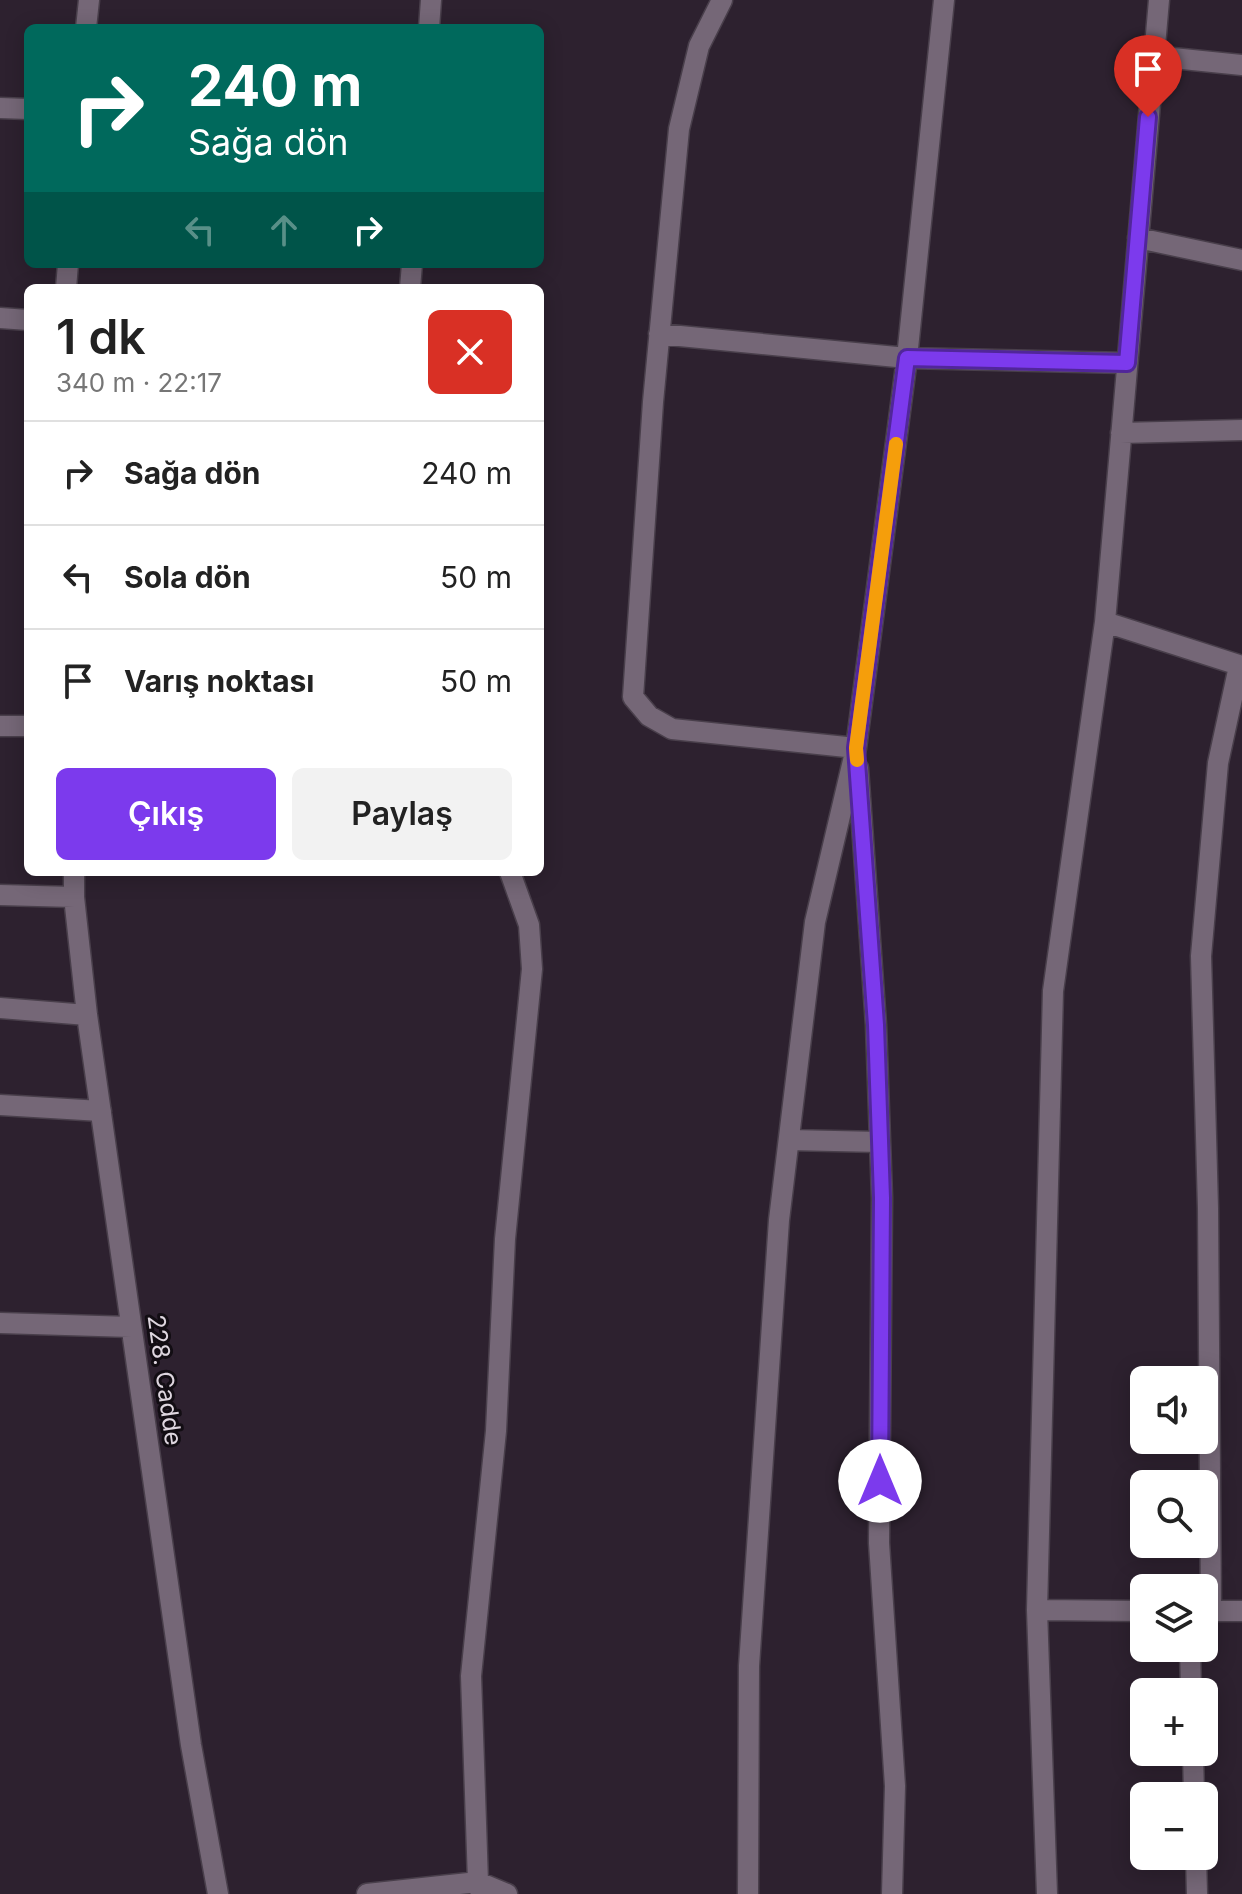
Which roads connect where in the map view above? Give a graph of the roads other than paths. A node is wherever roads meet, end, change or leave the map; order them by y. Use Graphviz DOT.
graph roads {
  1 [pos="89,0"];
  2 [pos="431,0"];
  3 [pos="722,0"];
  4 [pos="944,0"];
  5 [pos="1159,0"];
  6 [pos="86,24"];
  7 [pos="429,24"];
  8 [pos="1153,56"];
  9 [pos="1242,65"];
  10 [pos="0,108"];
  11 [pos="24,109"];
  12 [pos="1138,238"];
  13 [pos="1242,260"];
  14 [pos="0,318"];
  15 [pos="24,320"];
  16 [pos="659,334"];
  17 [pos="907,358"];
  18 [pos="1127,363"];
  19 [pos="1242,430"];
  20 [pos="1121,433"];
  21 [pos="1105,622"];
  22 [pos="1241,666"];
  23 [pos="0,726"];
  24 [pos="24,726"];
  25 [pos="856,748"];
  26 [pos="74,876"];
  27 [pos="511,876"];
  28 [pos="0,895"];
  29 [pos="74,897"];
  30 [pos="0,1008"];
  31 [pos="87,1015"];
  32 [pos="0,1105"];
  33 [pos="101,1111"];
  34 [pos="789,1140"];
  35 [pos="880,1142"];
  36 [pos="0,1323"];
  37 [pos="131,1327"];
  38 [pos="1207,1574"];
  39 [pos="1037,1610"];
  40 [pos="1130,1611"];
  41 [pos="1218,1611"];
  42 [pos="1242,1611"];
  43 [pos="1196,1870"];
  44 [pos="480,1888"];
  45 [pos="218,1894"];
  46 [pos="367,1894"];
  47 [pos="507,1894"];
  48 [pos="748,1894"];
  49 [pos="892,1894"];
  50 [pos="1047,1894"];
  51 [pos="1197,1894"];
  1 -- 6 [label="street"];
  2 -- 7 [label="street"];
  3 -- 16 [label="street"];
  4 -- 17 [label="street"];
  5 -- 8 [label="street"];
  8 -- 9 [label="street"];
  8 -- 12 [label="street"];
  10 -- 11 [label="street"];
  12 -- 13 [label="street"];
  12 -- 18 [label="street"];
  14 -- 15 [label="street"];
  16 -- 17 [label="street"];
  16 -- 25 [label="street"];
  17 -- 18 [label="street"];
  17 -- 25 [label="street"];
  18 -- 20 [label="street"];
  19 -- 20 [label="street"];
  20 -- 21 [label="street"];
  21 -- 22 [label="street"];
  21 -- 39 [label="street"];
  22 -- 38 [label="street"];
  23 -- 24 [label="street"];
  25 -- 34 [label="street"];
  25 -- 35 [label="street"];
  26 -- 29 [label="street, 228. Cadde"];
  27 -- 44 [label="street"];
  28 -- 29 [label="street"];
  29 -- 31 [label="street, 228. Cadde"];
  30 -- 31 [label="street"];
  31 -- 33 [label="street, 228. Cadde"];
  32 -- 33 [label="street"];
  33 -- 37 [label="street, 228. Cadde"];
  34 -- 35 [label="street"];
  34 -- 48 [label="street"];
  35 -- 49 [label="street"];
  36 -- 37 [label="street"];
  37 -- 45 [label="street, 228. Cadde"];
  39 -- 40 [label="street"];
  39 -- 50 [label="street"];
  41 -- 42 [label="street"];
  43 -- 51 [label="street"];
  44 -- 46 [label="street"];
  44 -- 47 [label="street"];
}
